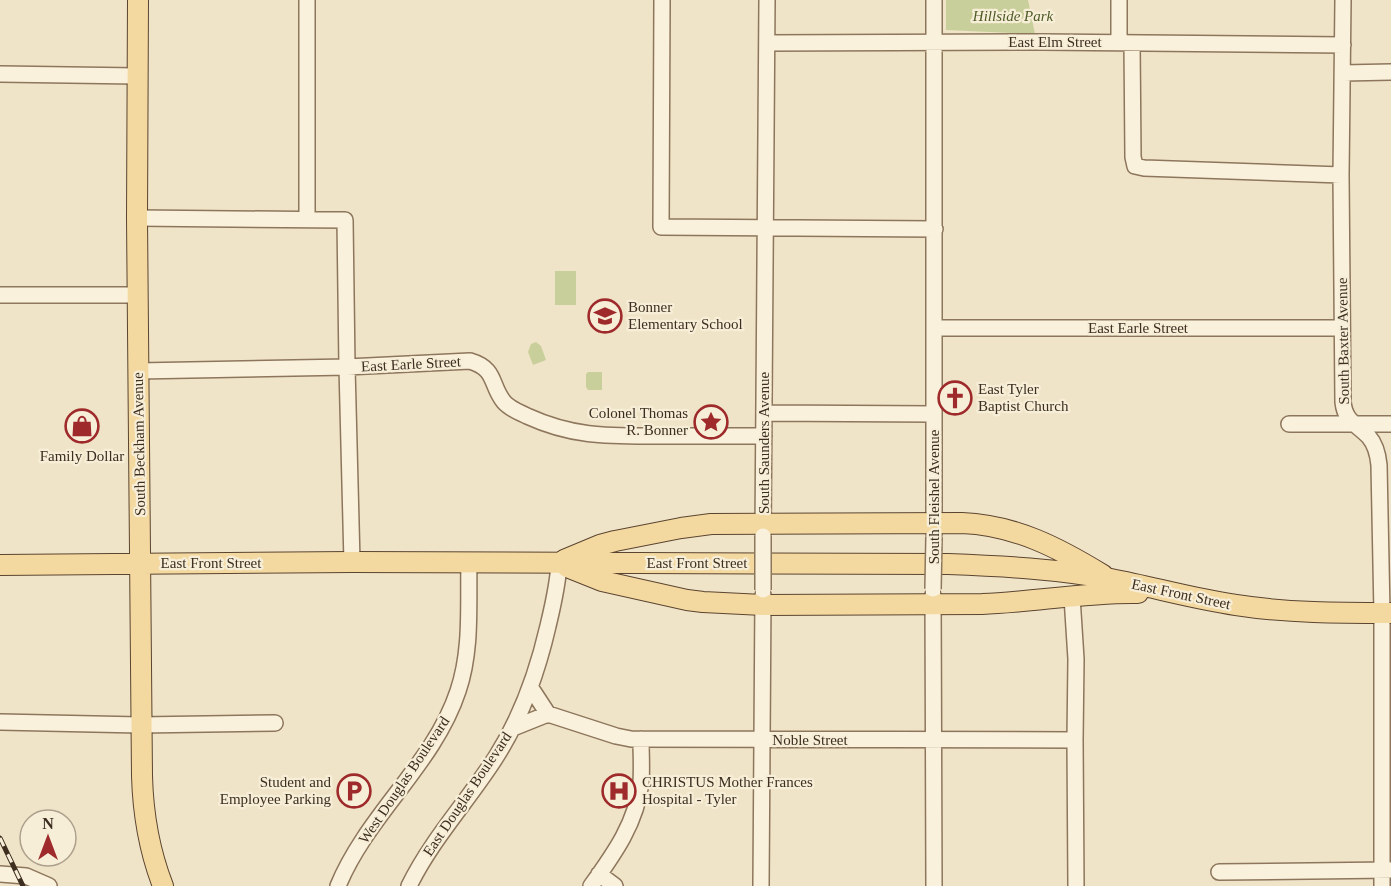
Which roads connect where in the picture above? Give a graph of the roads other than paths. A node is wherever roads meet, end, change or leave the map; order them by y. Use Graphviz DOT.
graph roads {
  1 [pos="138,0"];
  2 [pos="307,0"];
  3 [pos="662,0"];
  4 [pos="767,0"];
  5 [pos="934,0"];
  6 [pos="1119,0"];
  7 [pos="1343,0"];
  8 [pos="1125,42"];
  9 [pos="767,43"];
  10 [pos="934,43"];
  11 [pos="1343,45"];
  12 [pos="1391,72"];
  13 [pos="1342,73"];
  14 [pos="0,74"];
  15 [pos="137,76"];
  16 [pos="1341,176"];
  17 [pos="137,218"];
  18 [pos="307,219"];
  19 [pos="765,228"];
  20 [pos="935,229"];
  21 [pos="0,295"];
  22 [pos="138,296"];
  23 [pos="934,328"];
  24 [pos="1342,328"];
  25 [pos="347,367"];
  26 [pos="138,371"];
  27 [pos="764,413"];
  28 [pos="934,414"];
  29 [pos="1352,423"];
  30 [pos="1289,424"];
  31 [pos="1391,424"];
  32 [pos="764,436"];
  33 [pos="763,530"];
  34 [pos="934,530"];
  35 [pos="352,562"];
  36 [pos="469,563"];
  37 [pos="559,563"];
  38 [pos="141,564"];
  39 [pos="0,565"];
  40 [pos="1110,579"];
  41 [pos="1185,595"];
  42 [pos="763,597"];
  43 [pos="933,597"];
  44 [pos="1072,597"];
  45 [pos="1387,613"];
  46 [pos="531,688"];
  47 [pos="548,714"];
  48 [pos="0,722"];
  49 [pos="275,723"];
  50 [pos="140,724"];
  51 [pos="513,728"];
  52 [pos="641,739"];
  53 [pos="762,740"];
  54 [pos="934,740"];
  55 [pos="1075,740"];
  56 [pos="1386,870"];
  57 [pos="1220,872"];
  58 [pos="0,874"];
  59 [pos="595,880"];
  60 [pos="49,886"];
  61 [pos="163,886"];
  62 [pos="339,886"];
  63 [pos="409,886"];
  64 [pos="615,886"];
  65 [pos="761,886"];
  66 [pos="934,886"];
  67 [pos="1076,886"];
  68 [pos="1382,886"];
  1 -- 15 [label="main road, South Beckham Avenue"];
  2 -- 18 [label="street"];
  3 -- 19 [label="street"];
  4 -- 9 [label="street, South Saunders Avenue"];
  5 -- 10 [label="street, South Fleishel Avenue"];
  6 -- 8 [label="street"];
  7 -- 11 [label="street, South Baxter Avenue"];
  8 -- 10 [label="street, East Elm Street"];
  8 -- 11 [label="street, East Elm Street"];
  8 -- 16 [label="street"];
  9 -- 10 [label="street, East Elm Street"];
  9 -- 19 [label="street, South Saunders Avenue"];
  10 -- 20 [label="street, South Fleishel Avenue"];
  11 -- 13 [label="street, South Baxter Avenue"];
  12 -- 13 [label="street"];
  13 -- 16 [label="street, South Baxter Avenue"];
  14 -- 15 [label="street"];
  15 -- 17 [label="main road, South Beckham Avenue"];
  16 -- 24 [label="street, South Baxter Avenue"];
  17 -- 18 [label="street"];
  17 -- 22 [label="main road, South Beckham Avenue"];
  18 -- 25 [label="street"];
  19 -- 20 [label="street"];
  19 -- 27 [label="street, South Saunders Avenue"];
  20 -- 23 [label="street, South Fleishel Avenue"];
  21 -- 22 [label="street"];
  22 -- 26 [label="main road, South Beckham Avenue"];
  23 -- 24 [label="street, East Earle Street"];
  23 -- 28 [label="street, South Fleishel Avenue"];
  24 -- 29 [label="street, South Baxter Avenue"];
  25 -- 26 [label="street, East Earle Street"];
  25 -- 32 [label="street, East Earle Street"];
  25 -- 35 [label="street"];
  26 -- 38 [label="main road, South Beckham Avenue"];
  27 -- 28 [label="street"];
  27 -- 32 [label="street, South Saunders Avenue"];
  28 -- 34 [label="street, South Fleishel Avenue"];
  29 -- 30 [label="street"];
  29 -- 31 [label="street"];
  29 -- 45 [label="street, South Baxter Avenue"];
  32 -- 33 [label="street, South Saunders Avenue"];
  33 -- 34 [label="main road"];
  33 -- 37 [label="main road"];
  33 -- 42 [label="street, South Saunders Avenue, bridge"];
  34 -- 40 [label="main road"];
  34 -- 43 [label="street, South Fleishel Avenue, bridge"];
  35 -- 36 [label="main road, East Front Street"];
  35 -- 38 [label="main road, East Front Street"];
  36 -- 37 [label="main road, East Front Street"];
  36 -- 62 [label="street, West Douglas Boulevard"];
  37 -- 40 [label="main road, East Front Street"];
  37 -- 42 [label="main road"];
  37 -- 46 [label="street, East Douglas Boulevard"];
  38 -- 39 [label="main road, East Front Street"];
  38 -- 50 [label="main road, South Beckham Avenue"];
  40 -- 41 [label="main road, East Front Street"];
  41 -- 44 [label="main road"];
  41 -- 45 [label="main road, East Front Street"];
  42 -- 43 [label="main road"];
  42 -- 53 [label="street, South Saunders Avenue"];
  43 -- 44 [label="main road"];
  43 -- 54 [label="street, South Fleishel Avenue"];
  44 -- 55 [label="street"];
  45 -- 56 [label="street, South Baxter Avenue"];
  46 -- 47 [label="street"];
  46 -- 51 [label="street, East Douglas Boulevard"];
  47 -- 51 [label="street"];
  47 -- 52 [label="street, Noble Street"];
  48 -- 50 [label="street"];
  49 -- 50 [label="street"];
  50 -- 61 [label="main road, South Beckham Avenue"];
  51 -- 63 [label="street, East Douglas Boulevard"];
  52 -- 53 [label="street, Noble Street"];
  52 -- 59 [label="street"];
  53 -- 54 [label="street, Noble Street"];
  53 -- 65 [label="street, South Saunders Avenue"];
  54 -- 55 [label="street, Noble Street"];
  54 -- 66 [label="street, South Fleishel Avenue"];
  55 -- 67 [label="street"];
  56 -- 57 [label="street"];
  56 -- 68 [label="street, South Baxter Avenue"];
  58 -- 60 [label="street"];
  59 -- 64 [label="street"];
}
